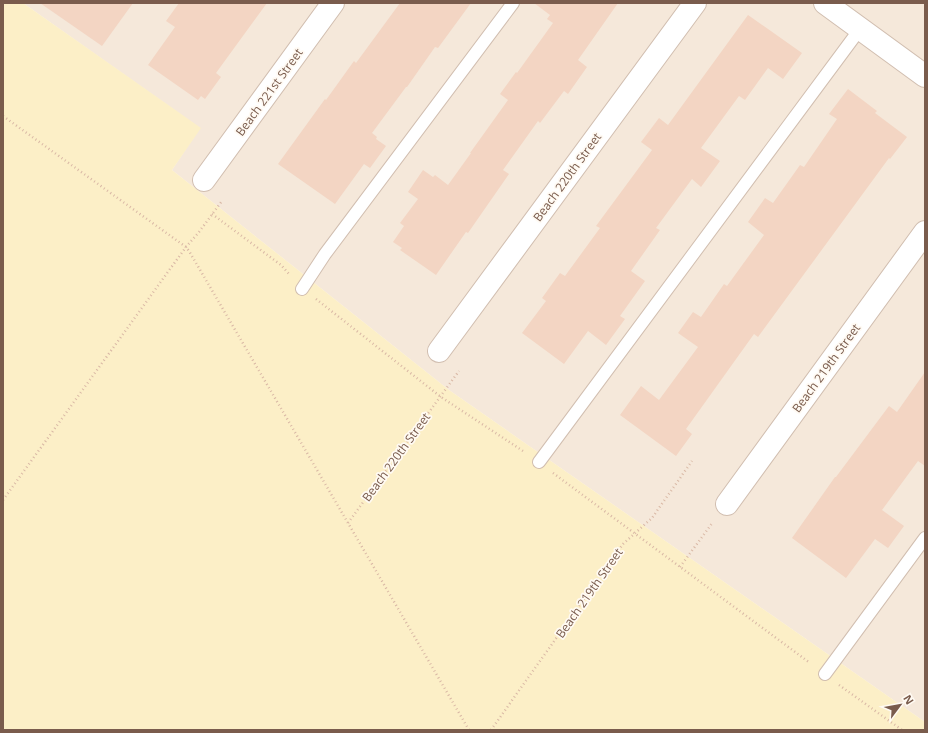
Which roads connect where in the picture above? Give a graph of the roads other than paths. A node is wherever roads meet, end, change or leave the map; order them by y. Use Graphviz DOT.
graph roads {
  1 [pos="333,3"];
  2 [pos="514,3"];
  3 [pos="695,3"];
  4 [pos="825,3"];
  5 [pos="860,29"];
  6 [pos="925,76"];
  7 [pos="204,180"];
  8 [pos="925,232"];
  9 [pos="302,289"];
  10 [pos="439,351"];
  11 [pos="538,462"];
  12 [pos="727,504"];
  13 [pos="925,538"];
  14 [pos="825,674"];
  1 -- 7 [label="street, Beach 221st Street"];
  2 -- 9 [label="lane"];
  3 -- 10 [label="street, Beach 220th Street"];
  4 -- 5 [label="street"];
  5 -- 6 [label="street"];
  5 -- 11 [label="lane"];
  8 -- 12 [label="street, Beach 219th Street"];
  13 -- 14 [label="lane"];
}
